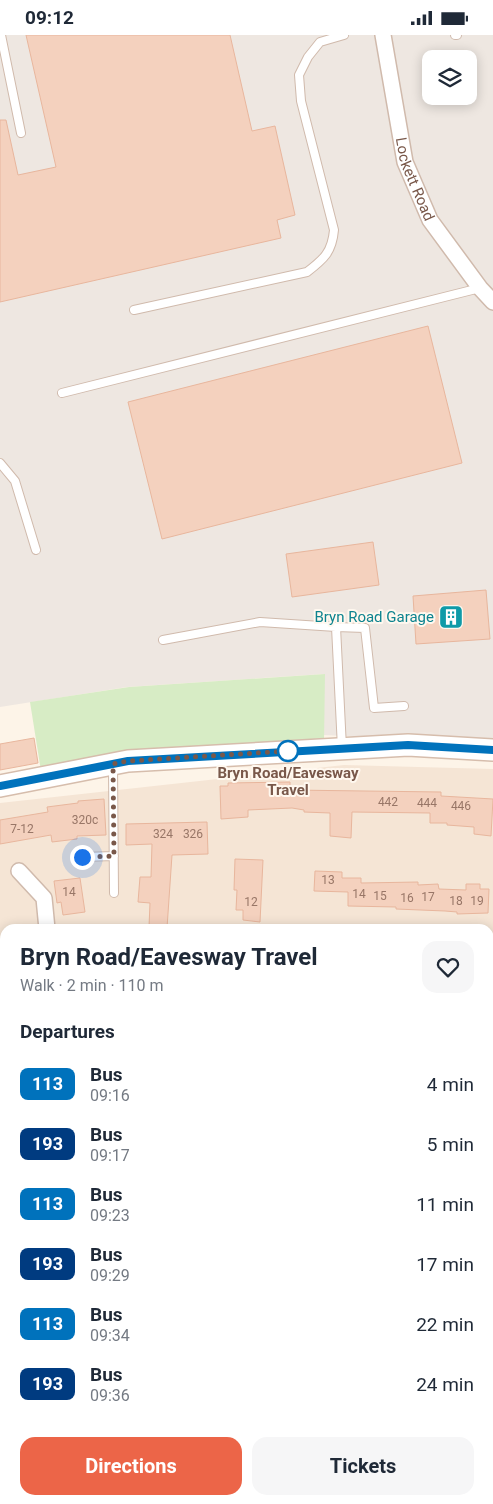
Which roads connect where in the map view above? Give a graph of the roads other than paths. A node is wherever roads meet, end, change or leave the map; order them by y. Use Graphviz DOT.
graph roads {
  1 [pos="1,35"];
  2 [pos="344,35"];
  3 [pos="383,35"];
  4 [pos="21,133"];
  5 [pos="480,288"];
  6 [pos="493,302"];
  7 [pos="134,310"];
  8 [pos="62,393"];
  9 [pos="0,463"];
  10 [pos="36,550"];
  11 [pos="336,627"];
  12 [pos="163,639"];
  13 [pos="404,706"];
  14 [pos="342,748"];
  15 [pos="493,750"];
  16 [pos="113,764"];
  17 [pos="0,786"];
  18 [pos="114,856"];
  19 [pos="82,857"];
  20 [pos="19,871"];
  21 [pos="114,893"];
  22 [pos="47,924"];
  1 -- 4 [label="lane"];
  2 -- 7 [label="lane"];
  3 -- 5 [label="street, Lockett Road"];
  5 -- 6 [label="street, Lockett Road"];
  5 -- 8 [label="lane"];
  9 -- 10 [label="lane"];
  11 -- 12 [label="lane"];
  11 -- 13 [label="lane"];
  11 -- 14 [label="lane"];
  14 -- 15 [label="main road"];
  14 -- 16 [label="main road"];
  16 -- 17 [label="main road"];
  16 -- 18 [label="lane"];
  18 -- 19 [label="lane"];
  18 -- 21 [label="lane"];
  20 -- 22 [label="street"];
}
